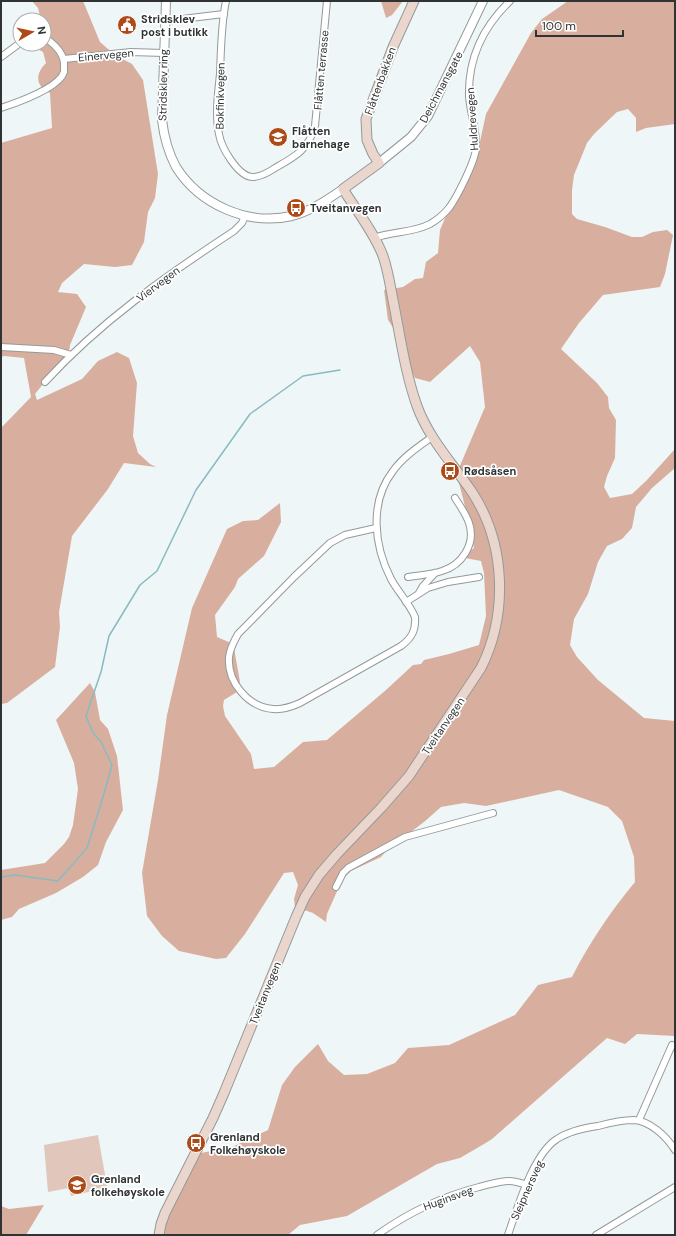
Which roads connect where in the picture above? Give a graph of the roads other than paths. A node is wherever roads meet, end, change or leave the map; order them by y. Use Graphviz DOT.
graph roads {
  1 [pos="166,1"];
  2 [pos="226,1"];
  3 [pos="327,1"];
  4 [pos="414,1"];
  5 [pos="483,1"];
  6 [pos="510,1"];
  7 [pos="224,14"];
  8 [pos="165,21"];
  9 [pos="52,43"];
  10 [pos="12,49"];
  11 [pos="164,53"];
  12 [pos="1,57"];
  13 [pos="64,59"];
  14 [pos="1,108"];
  15 [pos="379,163"];
  16 [pos="253,177"];
  17 [pos="343,189"];
  18 [pos="246,216"];
  19 [pos="374,238"];
  20 [pos="1,347"];
  21 [pos="71,355"];
  22 [pos="45,382"];
  23 [pos="432,437"];
  24 [pos="455,498"];
  25 [pos="376,528"];
  26 [pos="435,573"];
  27 [pos="408,577"];
  28 [pos="479,577"];
  29 [pos="419,593"];
  30 [pos="406,602"];
  31 [pos="493,813"];
  32 [pos="336,887"];
  33 [pos="672,1045"];
  34 [pos="639,1120"];
  35 [pos="675,1150"];
  36 [pos="526,1185"];
  37 [pos="675,1186"];
  38 [pos="160,1235"];
  39 [pos="377,1235"];
  40 [pos="508,1235"];
  41 [pos="596,1235"];
  1 -- 8 [label="street, Stridsklev ring"];
  2 -- 7 [label="street, Bokfinkvegen"];
  3 -- 16 [label="street, Flåtten terrasse"];
  4 -- 15 [label="main road, Flåttenbakken"];
  5 -- 15 [label="street, Deichmansgate"];
  6 -- 19 [label="street, Huldrevegen"];
  7 -- 8 [label="street"];
  7 -- 16 [label="street, Bokfinkvegen"];
  8 -- 11 [label="street, Stridsklev ring"];
  9 -- 13 [label="street"];
  10 -- 12 [label="street"];
  11 -- 13 [label="street, Einervegen"];
  11 -- 18 [label="street, Stridsklev ring"];
  13 -- 14 [label="street, Einervegen"];
  15 -- 17 [label="main road, Deichmansgate"];
  17 -- 18 [label="street, Stridsklev ring"];
  17 -- 19 [label="main road, Tveitanvegen"];
  18 -- 21 [label="street, Viervegen"];
  19 -- 23 [label="main road, Tveitanvegen"];
  20 -- 21 [label="street"];
  21 -- 22 [label="street, Viervegen"];
  23 -- 25 [label="street"];
  23 -- 38 [label="main road, Tveitanvegen"];
  24 -- 26 [label="street"];
  25 -- 30 [label="street"];
  25 -- 30 [label="street"];
  26 -- 27 [label="street"];
  26 -- 29 [label="street"];
  28 -- 29 [label="street"];
  29 -- 30 [label="street"];
  31 -- 32 [label="street"];
  33 -- 34 [label="street"];
  34 -- 35 [label="street"];
  34 -- 36 [label="street, Sleipnersveg"];
  36 -- 39 [label="street, Huginsveg"];
  36 -- 40 [label="street, Sleipnersveg"];
  37 -- 41 [label="street"];
}
